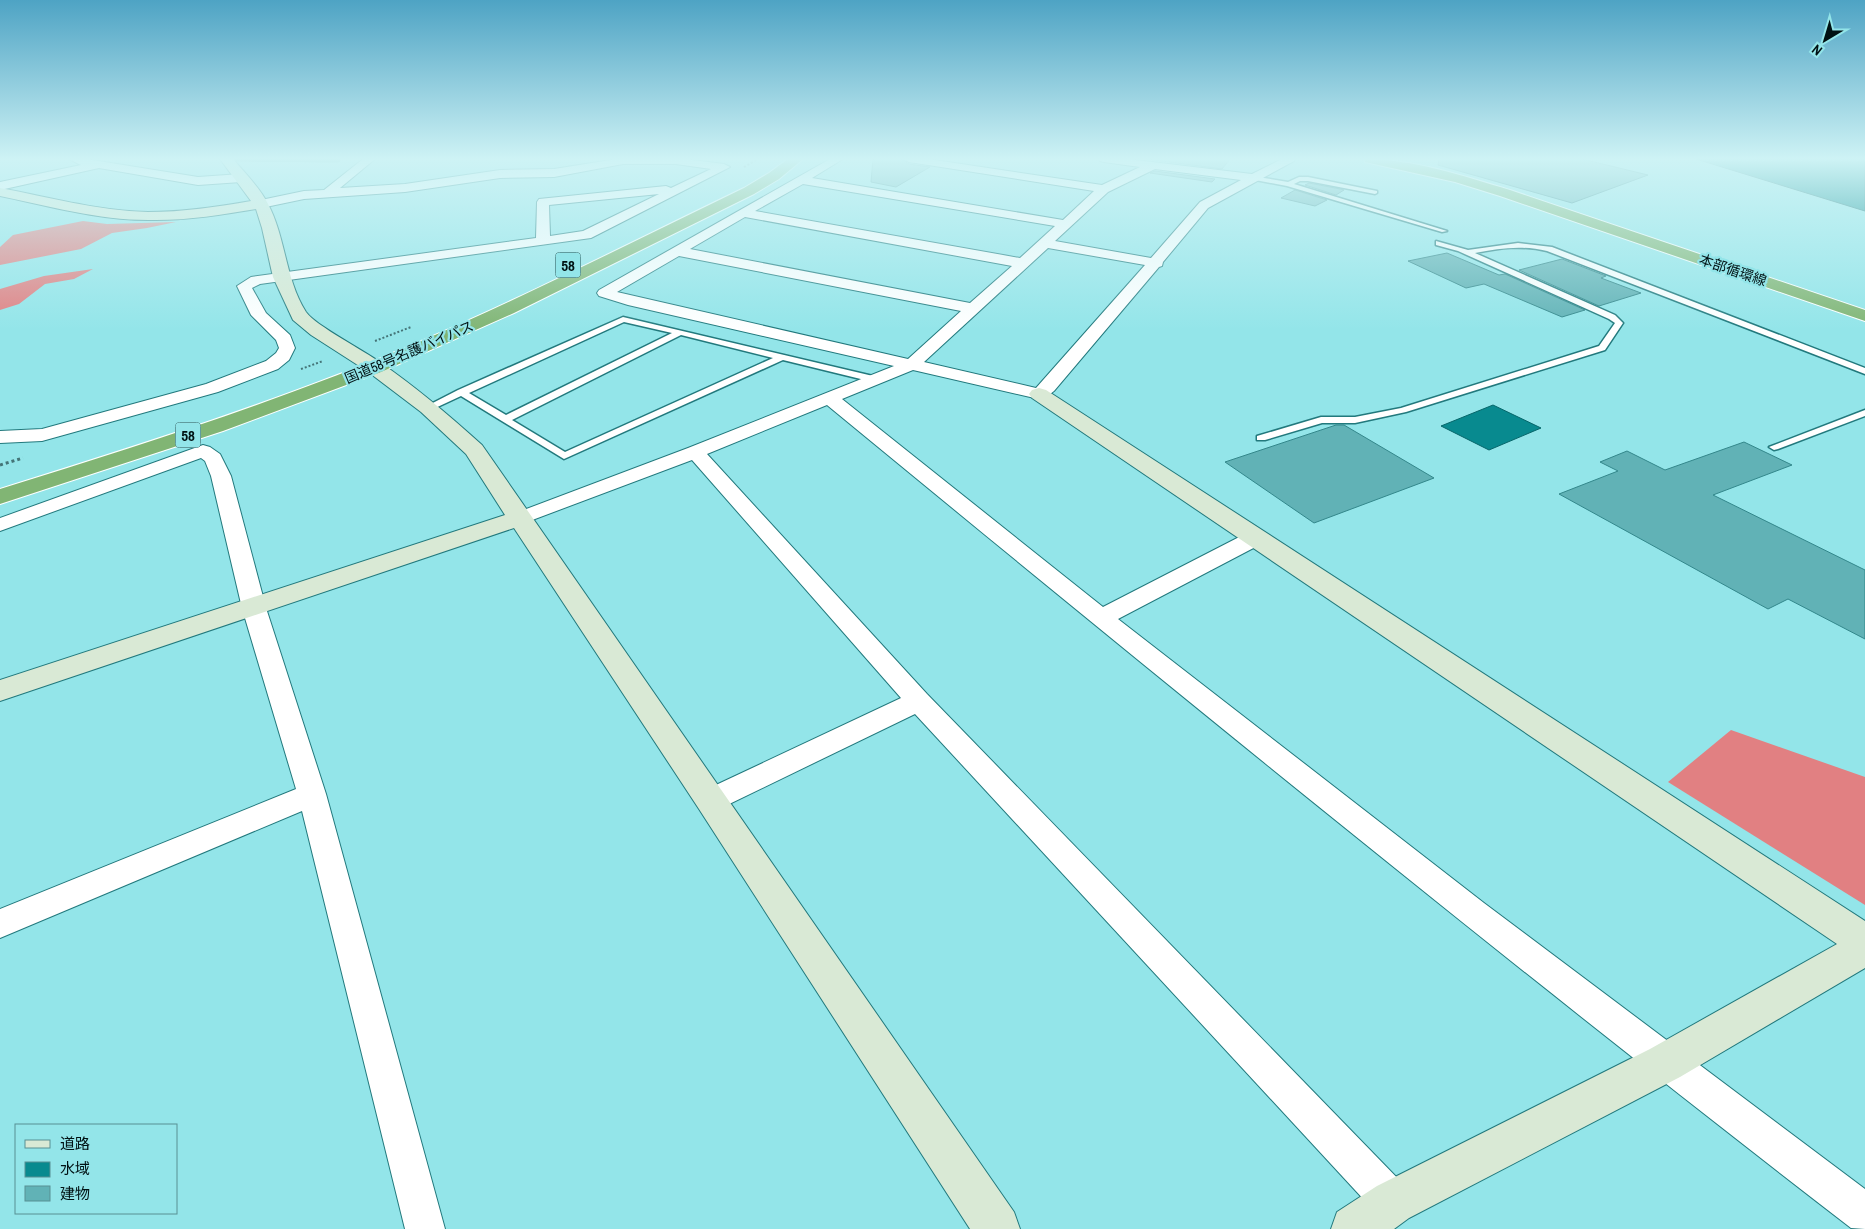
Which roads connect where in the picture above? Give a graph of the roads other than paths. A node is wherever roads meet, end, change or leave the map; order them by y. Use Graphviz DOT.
graph roads {
  1 [pos="266,216"];
  2 [pos="543,216"];
  3 [pos="624,216"];
  4 [pos="668,216"];
  5 [pos="698,216"];
  6 [pos="736,216"];
  7 [pos="760,216"];
  8 [pos="1019,216"];
  9 [pos="1074,216"];
  10 [pos="1195,216"];
  11 [pos="1395,216"];
  12 [pos="1573,216"];
  13 [pos="1065,224"];
  14 [pos="1444,231"];
  15 [pos="543,241"];
  16 [pos="1044,243"];
  17 [pos="1439,243"];
  18 [pos="677,251"];
  19 [pos="1467,252"];
  20 [pos="1156,263"];
  21 [pos="1021,264"];
  22 [pos="281,277"];
  23 [pos="482,303"];
  24 [pos="971,308"];
  25 [pos="1865,316"];
  26 [pos="679,333"];
  27 [pos="363,356"];
  28 [pos="780,358"];
  29 [pos="911,364"];
  30 [pos="1865,371"];
  31 [pos="873,379"];
  32 [pos="461,392"];
  33 [pos="1039,394"];
  34 [pos="829,398"];
  35 [pos="428,408"];
  36 [pos="1865,413"];
  37 [pos="506,418"];
  38 [pos="0,437"];
  39 [pos="1261,438"];
  40 [pos="1774,447"];
  41 [pos="696,452"];
  42 [pos="0,477"];
  43 [pos="0,496"];
  44 [pos="520,518"];
  45 [pos="0,526"];
  46 [pos="1255,538"];
  47 [pos="254,608"];
  48 [pos="1100,618"];
  49 [pos="0,691"];
  50 [pos="918,701"];
  51 [pos="312,794"];
  52 [pos="711,800"];
  53 [pos="0,924"];
  54 [pos="1865,942"];
  55 [pos="1865,948"];
  56 [pos="1665,1063"];
  57 [pos="1393,1202"];
  58 [pos="1865,1214"];
  59 [pos="425,1229"];
  60 [pos="997,1229"];
  61 [pos="1354,1229"];
  1 -- 22 [label="street"];
  2 -- 15 [label="street"];
  3 -- 15 [label="street"];
  4 -- 23 [label="highway, 国道58号名護バイパス / 58"];
  5 -- 27 [label="highway, 国道58号名護バイパス / 58"];
  6 -- 18 [label="street"];
  7 -- 21 [label="street"];
  8 -- 13 [label="street"];
  9 -- 13 [label="street"];
  10 -- 20 [label="street"];
  11 -- 14 [label="lane"];
  12 -- 25 [label="highway, 本部循環線"];
  13 -- 16 [label="street"];
  15 -- 22 [label="street"];
  16 -- 20 [label="street"];
  16 -- 21 [label="street"];
  17 -- 19 [label="lane"];
  18 -- 24 [label="street"];
  18 -- 29 [label="street"];
  19 -- 30 [label="lane"];
  19 -- 39 [label="lane"];
  20 -- 33 [label="street"];
  21 -- 24 [label="street"];
  22 -- 27 [label="street"];
  22 -- 38 [label="street"];
  24 -- 29 [label="street"];
  26 -- 28 [label="lane"];
  26 -- 32 [label="lane"];
  26 -- 37 [label="lane"];
  27 -- 35 [label="street"];
  27 -- 42 [label="highway, 国道58号名護バイパス / 58"];
  27 -- 43 [label="highway, 国道58号名護バイパス / 58"];
  28 -- 31 [label="lane"];
  28 -- 37 [label="lane"];
  29 -- 31 [label="street"];
  29 -- 33 [label="street"];
  31 -- 34 [label="street"];
  32 -- 35 [label="lane"];
  32 -- 37 [label="lane"];
  33 -- 46 [label="street"];
  34 -- 41 [label="street"];
  34 -- 48 [label="street"];
  35 -- 44 [label="street"];
  36 -- 40 [label="lane"];
  41 -- 44 [label="street"];
  41 -- 50 [label="street"];
  44 -- 47 [label="street"];
  44 -- 52 [label="street"];
  45 -- 47 [label="street"];
  46 -- 48 [label="street"];
  46 -- 54 [label="street"];
  47 -- 49 [label="street"];
  47 -- 51 [label="street"];
  48 -- 56 [label="street"];
  50 -- 52 [label="street"];
  50 -- 57 [label="street"];
  51 -- 53 [label="street"];
  51 -- 59 [label="street"];
  52 -- 60 [label="street"];
  55 -- 56 [label="street"];
  56 -- 57 [label="street"];
  56 -- 58 [label="street"];
  57 -- 61 [label="street"];
}
